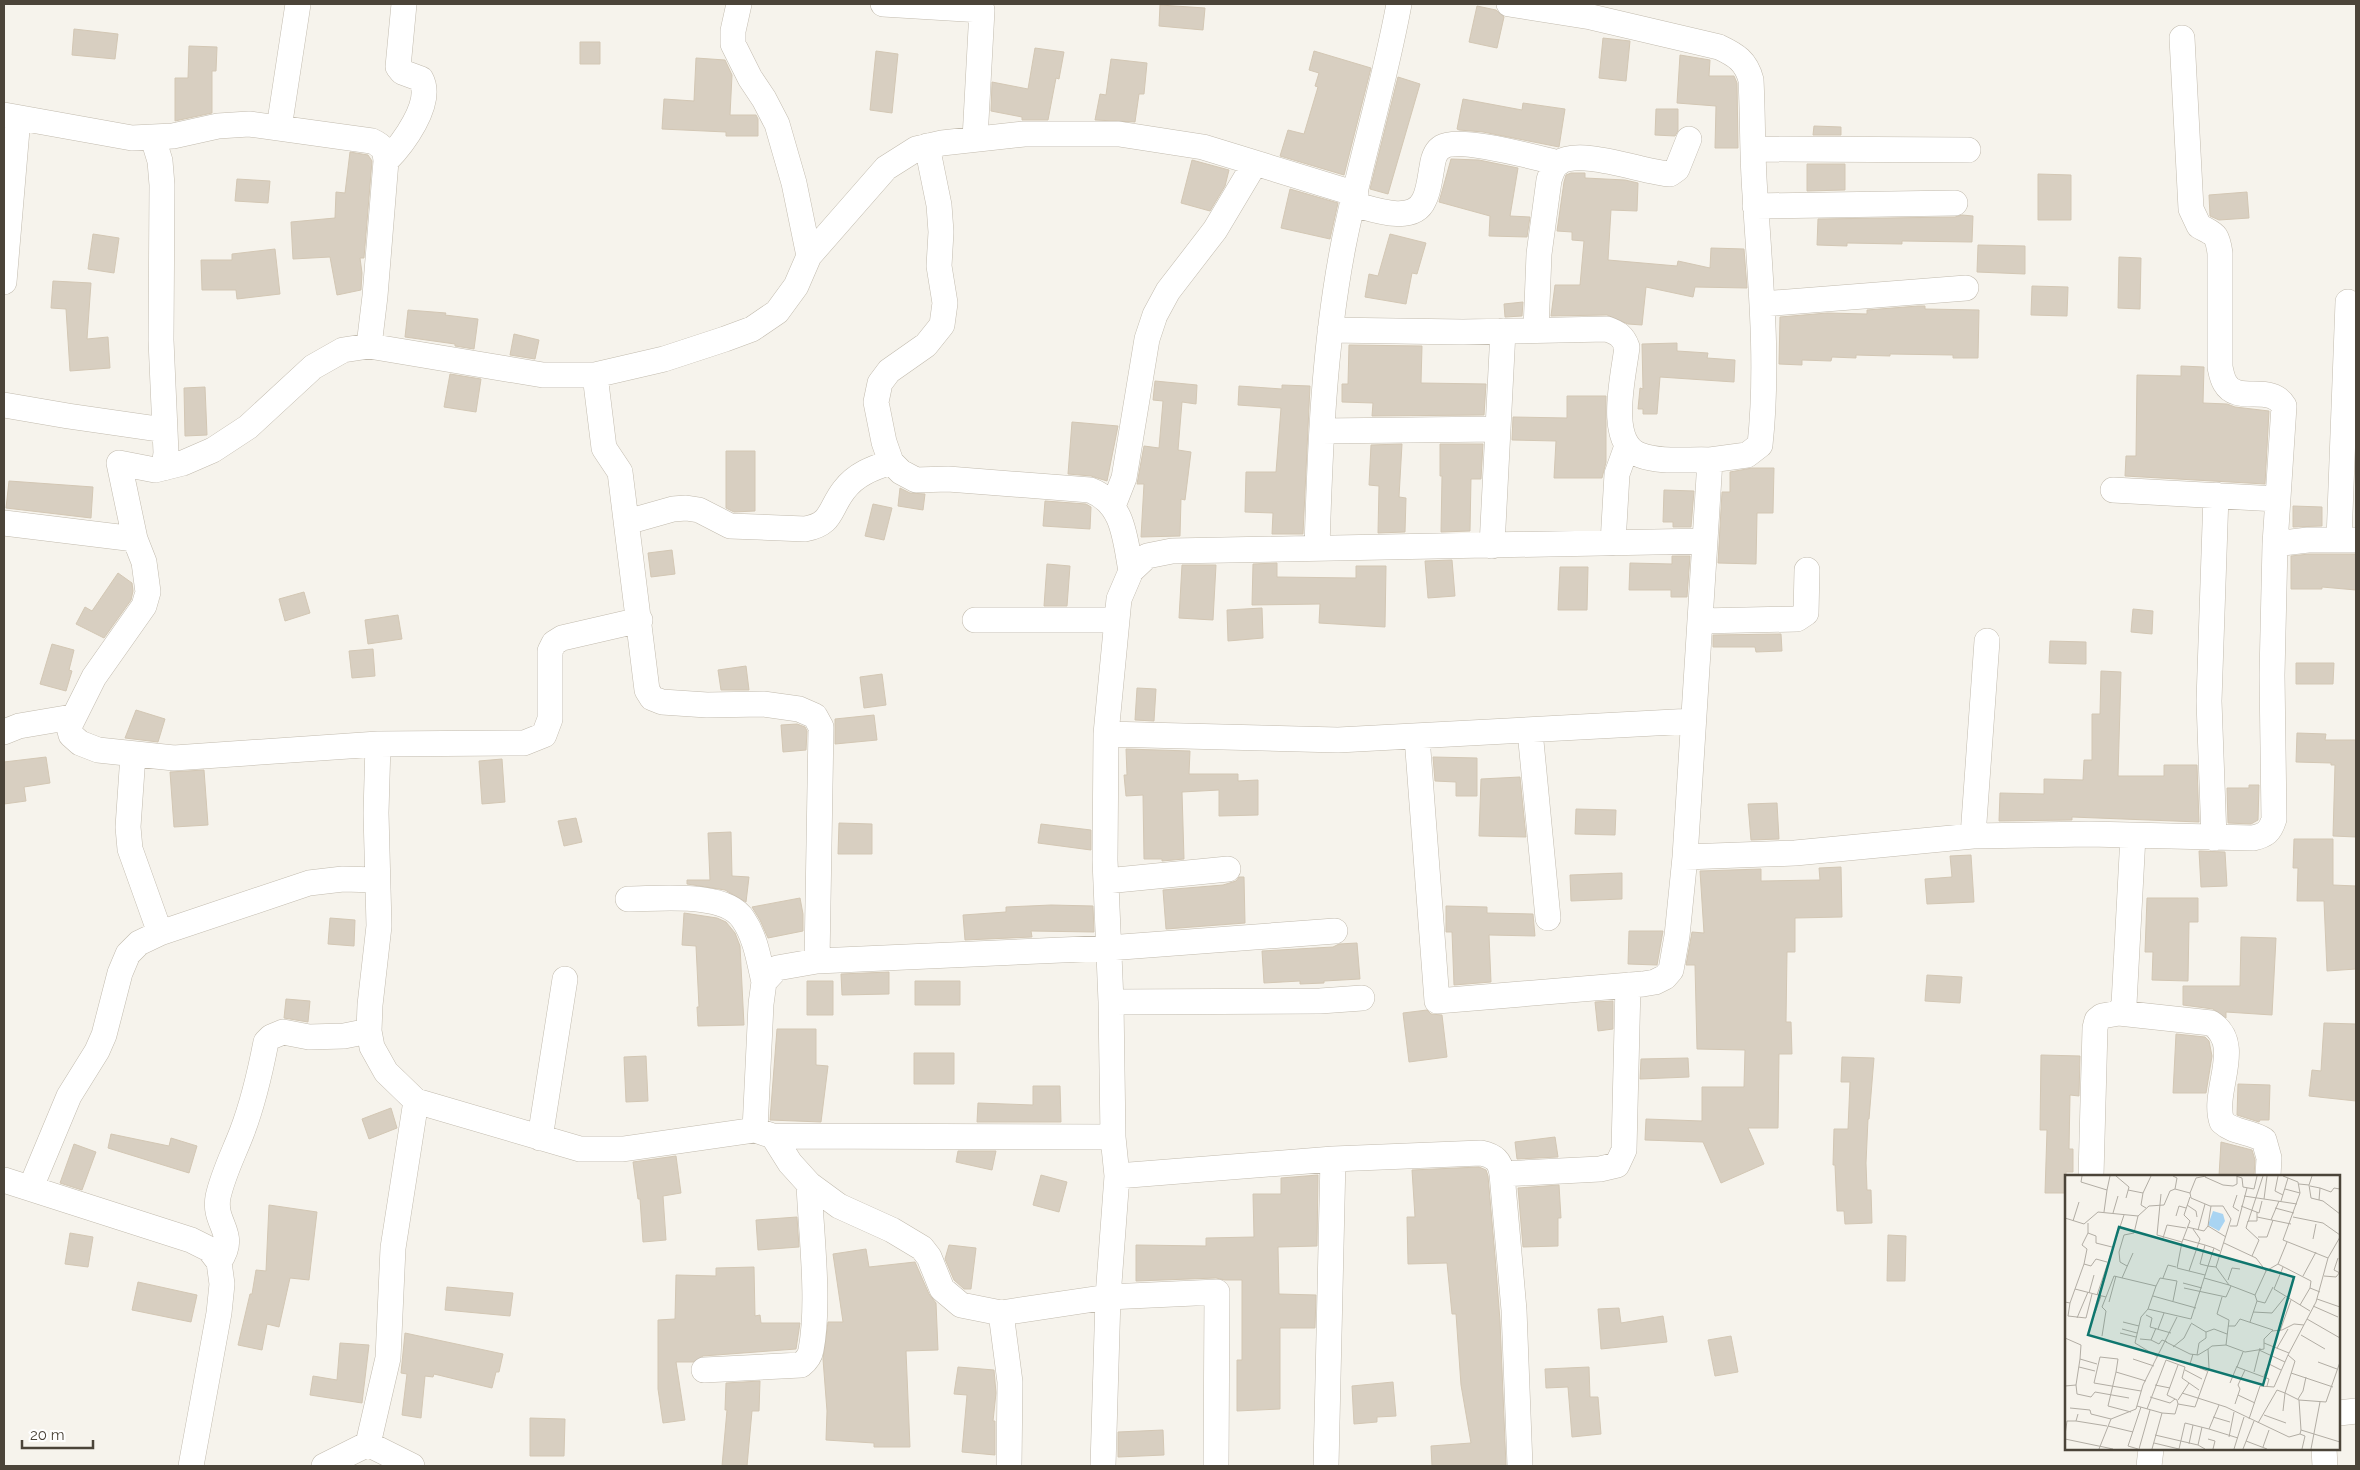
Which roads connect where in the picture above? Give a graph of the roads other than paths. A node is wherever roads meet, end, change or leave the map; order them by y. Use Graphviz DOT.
graph roads {
  1 [pos="298,4"];
  2 [pos="404,4"];
  3 [pos="739,4"];
  4 [pos="883,4"];
  5 [pos="1399,4"];
  6 [pos="1508,4"];
  7 [pos="2182,38"];
  8 [pos="11,116"];
  9 [pos="279,128"];
  10 [pos="153,138"];
  11 [pos="975,139"];
  12 [pos="1690,139"];
  13 [pos="927,146"];
  14 [pos="1753,149"];
  15 [pos="1968,150"];
  16 [pos="386,161"];
  17 [pos="1255,163"];
  18 [pos="1559,163"];
  19 [pos="1354,199"];
  20 [pos="1955,204"];
  21 [pos="1755,206"];
  22 [pos="809,256"];
  23 [pos="4,282"];
  24 [pos="1966,288"];
  25 [pos="2348,302"];
  26 [pos="1762,304"];
  27 [pos="1330,330"];
  28 [pos="1536,330"];
  29 [pos="1503,331"];
  30 [pos="369,346"];
  31 [pos="595,375"];
  32 [pos="4,404"];
  33 [pos="165,430"];
  34 [pos="1498,430"];
  35 [pos="1322,431"];
  36 [pos="1626,446"];
  37 [pos="1710,460"];
  38 [pos="891,462"];
  39 [pos="164,468"];
  40 [pos="2114,490"];
  41 [pos="2216,495"];
  42 [pos="2277,499"];
  43 [pos="1113,506"];
  44 [pos="628,522"];
  45 [pos="4,524"];
  46 [pos="135,539"];
  47 [pos="1705,540"];
  48 [pos="2348,540"];
  49 [pos="1612,543"];
  50 [pos="2275,544"];
  51 [pos="1492,546"];
  52 [pos="1317,548"];
  53 [pos="1807,570"];
  54 [pos="1131,571"];
  55 [pos="640,620"];
  56 [pos="975,620"];
  57 [pos="1116,620"];
  58 [pos="1700,621"];
  59 [pos="1987,641"];
  60 [pos="72,717"];
  61 [pos="1693,721"];
  62 [pos="1530,731"];
  63 [pos="4,732"];
  64 [pos="1106,734"];
  65 [pos="1417,738"];
  66 [pos="378,744"];
  67 [pos="133,755"];
  68 [pos="1973,836"];
  69 [pos="2133,836"];
  70 [pos="2214,838"];
  71 [pos="1684,856"];
  72 [pos="1228,869"];
  73 [pos="377,880"];
  74 [pos="1106,881"];
  75 [pos="628,899"];
  76 [pos="1548,918"];
  77 [pos="1334,930"];
  78 [pos="160,933"];
  79 [pos="1108,948"];
  80 [pos="817,961"];
  81 [pos="564,979"];
  82 [pos="764,982"];
  83 [pos="1628,985"];
  84 [pos="1362,998"];
  85 [pos="1111,1002"];
  86 [pos="2119,1013"];
  87 [pos="369,1031"];
  88 [pos="416,1101"];
  89 [pos="764,1133"];
  90 [pos="1113,1136"];
  91 [pos="540,1138"];
  92 [pos="1333,1159"];
  93 [pos="1502,1174"];
  94 [pos="2091,1175"];
  95 [pos="2268,1175"];
  96 [pos="1117,1176"];
  97 [pos="4,1180"];
  98 [pos="809,1184"];
  99 [pos="31,1187"];
  100 [pos="219,1262"];
  101 [pos="1108,1297"];
  102 [pos="1001,1313"];
  103 [pos="704,1370"];
  104 [pos="2356,1411"];
  105 [pos="2340,1413"];
  106 [pos="368,1444"];
  107 [pos="2151,1450"];
  108 [pos="2324,1450"];
  109 [pos="191,1466"];
  110 [pos="324,1466"];
  111 [pos="412,1466"];
  112 [pos="1009,1466"];
  113 [pos="1103,1466"];
  114 [pos="1216,1466"];
  115 [pos="1326,1466"];
  116 [pos="1520,1466"];
  117 [pos="2149,1466"];
  118 [pos="2325,1466"];
  1 -- 9 [label="street"];
  2 -- 16 [label="street"];
  3 -- 22 [label="street"];
  4 -- 11 [label="street"];
  5 -- 19 [label="street"];
  6 -- 14 [label="street"];
  7 -- 42 [label="street"];
  8 -- 10 [label="street"];
  8 -- 23 [label="street"];
  9 -- 10 [label="street"];
  9 -- 16 [label="street"];
  10 -- 33 [label="street"];
  11 -- 13 [label="street"];
  11 -- 17 [label="street"];
  12 -- 18 [label="street"];
  13 -- 22 [label="street"];
  13 -- 38 [label="street"];
  14 -- 15 [label="street"];
  14 -- 21 [label="street"];
  16 -- 30 [label="street"];
  17 -- 19 [label="street"];
  17 -- 43 [label="street"];
  18 -- 19 [label="street"];
  18 -- 28 [label="street"];
  19 -- 27 [label="street"];
  20 -- 21 [label="street"];
  21 -- 26 [label="street"];
  22 -- 31 [label="street"];
  24 -- 26 [label="street"];
  25 -- 48 [label="street"];
  26 -- 37 [label="street"];
  27 -- 29 [label="street"];
  27 -- 35 [label="street"];
  28 -- 29 [label="street"];
  28 -- 36 [label="street"];
  29 -- 34 [label="street"];
  30 -- 31 [label="street"];
  30 -- 39 [label="street"];
  31 -- 44 [label="street"];
  32 -- 33 [label="street"];
  33 -- 39 [label="street"];
  34 -- 35 [label="street"];
  34 -- 51 [label="street"];
  35 -- 52 [label="street"];
  36 -- 37 [label="street"];
  36 -- 49 [label="street"];
  37 -- 47 [label="street"];
  38 -- 43 [label="street"];
  38 -- 44 [label="street"];
  39 -- 46 [label="street"];
  40 -- 41 [label="street"];
  41 -- 42 [label="street"];
  41 -- 70 [label="street"];
  42 -- 50 [label="street"];
  43 -- 54 [label="street"];
  44 -- 55 [label="street"];
  45 -- 46 [label="street"];
  46 -- 60 [label="street"];
  47 -- 49 [label="street"];
  47 -- 58 [label="street"];
  48 -- 50 [label="street"];
  49 -- 51 [label="street"];
  50 -- 70 [label="street"];
  51 -- 52 [label="street"];
  52 -- 54 [label="street"];
  53 -- 58 [label="street"];
  54 -- 57 [label="street"];
  55 -- 66 [label="street"];
  55 -- 80 [label="street"];
  56 -- 57 [label="street"];
  57 -- 64 [label="street"];
  58 -- 61 [label="street"];
  59 -- 68 [label="street"];
  60 -- 63 [label="street"];
  60 -- 67 [label="street"];
  61 -- 62 [label="street"];
  61 -- 71 [label="street"];
  62 -- 65 [label="street"];
  62 -- 76 [label="street"];
  64 -- 65 [label="street"];
  64 -- 74 [label="street"];
  65 -- 83 [label="street"];
  66 -- 67 [label="street"];
  66 -- 73 [label="street"];
  67 -- 78 [label="street"];
  68 -- 69 [label="street"];
  68 -- 71 [label="street"];
  69 -- 70 [label="street"];
  69 -- 86 [label="street"];
  71 -- 83 [label="street"];
  72 -- 74 [label="street"];
  73 -- 78 [label="street"];
  73 -- 87 [label="street"];
  74 -- 79 [label="street"];
  75 -- 82 [label="street"];
  77 -- 79 [label="street"];
  78 -- 99 [label="street"];
  79 -- 80 [label="street"];
  79 -- 85 [label="street"];
  80 -- 82 [label="street"];
  81 -- 91 [label="street"];
  82 -- 89 [label="street"];
  83 -- 93 [label="street"];
  84 -- 85 [label="street"];
  85 -- 90 [label="street"];
  86 -- 94 [label="street"];
  86 -- 95 [label="street"];
  87 -- 88 [label="street"];
  87 -- 100 [label="street"];
  88 -- 91 [label="street"];
  88 -- 106 [label="street"];
  89 -- 90 [label="street"];
  89 -- 91 [label="street"];
  89 -- 98 [label="street"];
  90 -- 96 [label="street"];
  92 -- 93 [label="street"];
  92 -- 96 [label="street"];
  92 -- 115 [label="street"];
  93 -- 116 [label="street"];
  96 -- 101 [label="street"];
  97 -- 99 [label="street"];
  98 -- 102 [label="street"];
  98 -- 103 [label="street"];
  99 -- 100 [label="street"];
  100 -- 109 [label="street"];
  101 -- 102 [label="street"];
  101 -- 113 [label="street"];
  101 -- 114 [label="street"];
  102 -- 112 [label="street"];
  104 -- 105 [label="street"];
  106 -- 110 [label="street"];
  106 -- 111 [label="street"];
  107 -- 117 [label="street"];
  108 -- 118 [label="street"];
}
